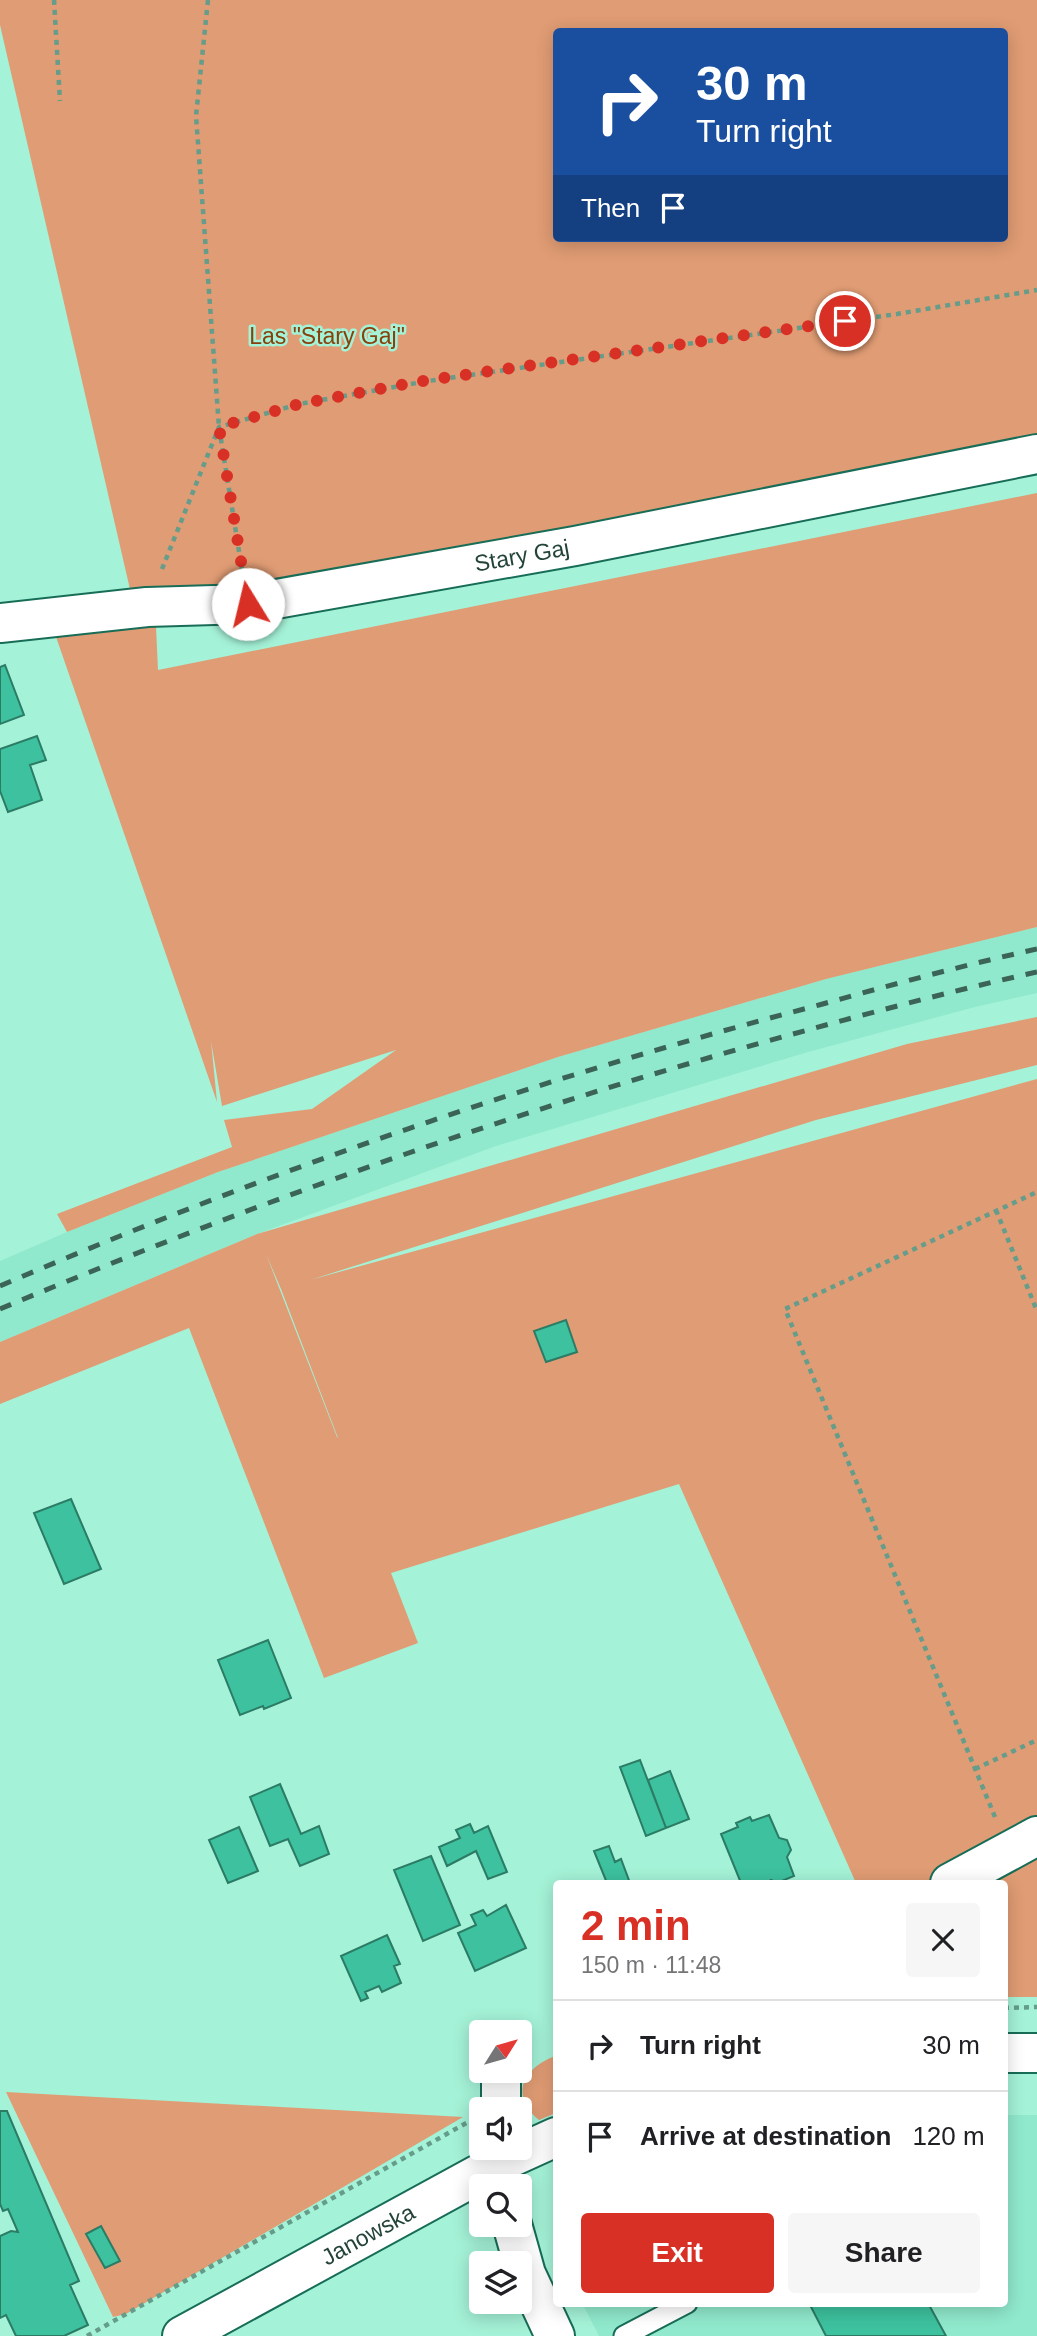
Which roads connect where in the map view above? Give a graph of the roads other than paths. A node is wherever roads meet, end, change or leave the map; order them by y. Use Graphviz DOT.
graph roads {
  1 [pos="1037,454"];
  2 [pos="0,623"];
  3 [pos="1023,1843"];
  4 [pos="955,1880"];
  5 [pos="1008,2053"];
  6 [pos="1037,2053"];
  7 [pos="553,2139"];
  8 [pos="503,2165"];
  9 [pos="516,2237"];
  10 [pos="679,2307"];
  11 [pos="181,2336"];
  12 [pos="555,2336"];
  13 [pos="624,2336"];
  1 -- 2 [label="street, Stary Gaj"];
  3 -- 4 [label="street"];
  5 -- 6 [label="street"];
  7 -- 8 [label="street, Janowska"];
  8 -- 11 [label="street, Janowska"];
  9 -- 12 [label="street"];
  10 -- 13 [label="lane"];
}
